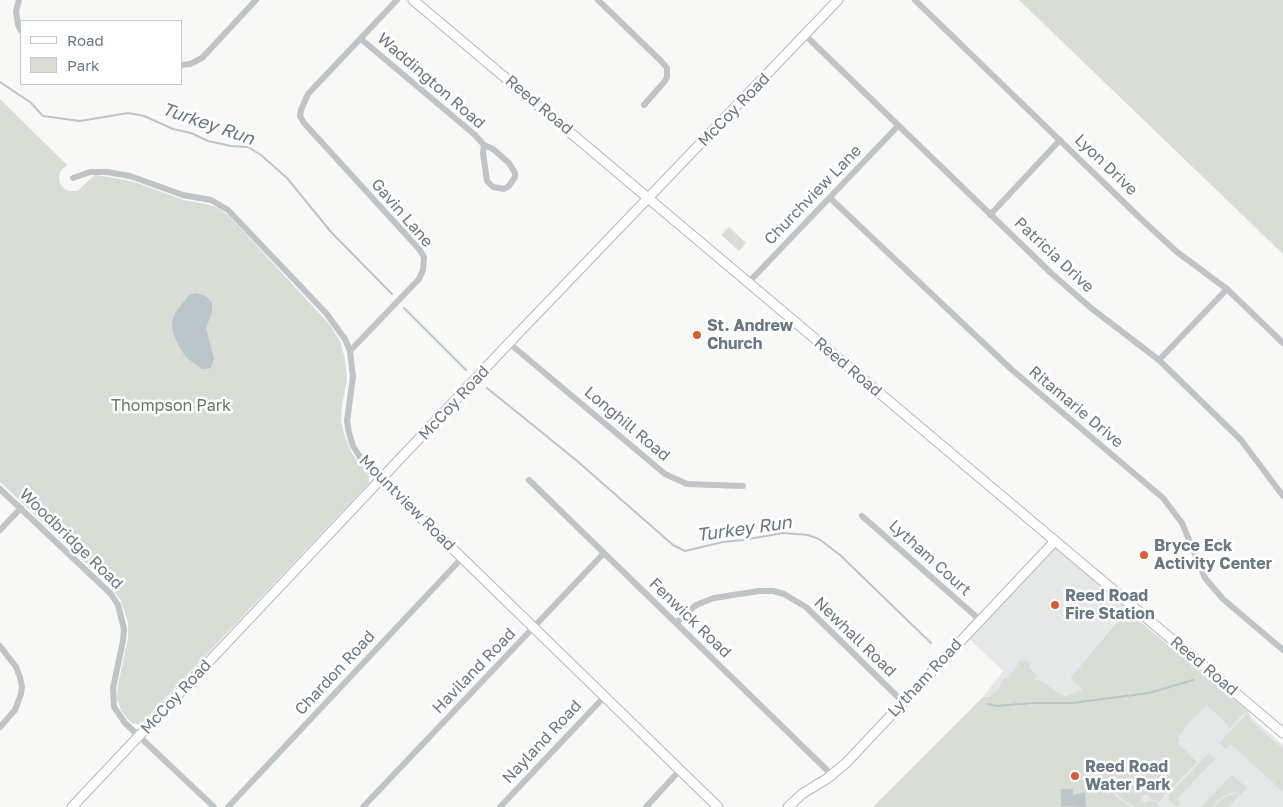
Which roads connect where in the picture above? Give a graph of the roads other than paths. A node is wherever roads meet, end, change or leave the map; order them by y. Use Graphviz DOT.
graph roads {
  1 [pos="19,0"];
  2 [pos="397,0"];
  3 [pos="414,0"];
  4 [pos="598,0"];
  5 [pos="838,0"];
  6 [pos="916,0"];
  7 [pos="253,1"];
  8 [pos="20,28"];
  9 [pos="805,35"];
  10 [pos="361,38"];
  11 [pos="182,65"];
  12 [pos="644,105"];
  13 [pos="898,126"];
  14 [pos="1060,140"];
  15 [pos="484,144"];
  16 [pos="73,178"];
  17 [pos="649,198"];
  18 [pos="830,198"];
  19 [pos="990,215"];
  20 [pos="748,283"];
  21 [pos="1227,289"];
  22 [pos="1283,343"];
  23 [pos="509,344"];
  24 [pos="350,351"];
  25 [pos="1160,360"];
  26 [pos="382,480"];
  27 [pos="529,480"];
  28 [pos="743,486"];
  29 [pos="0,489"];
  30 [pos="1283,496"];
  31 [pos="21,508"];
  32 [pos="862,516"];
  33 [pos="0,530"];
  34 [pos="1055,541"];
  35 [pos="604,553"];
  36 [pos="462,558"];
  37 [pos="980,620"];
  38 [pos="676,623"];
  39 [pos="534,628"];
  40 [pos="0,646"];
  41 [pos="1283,650"];
  42 [pos="604,696"];
  43 [pos="903,702"];
  44 [pos="0,727"];
  45 [pos="1283,733"];
  46 [pos="139,736"];
  47 [pos="680,770"];
  48 [pos="832,775"];
  49 [pos="72,807"];
  50 [pos="214,807"];
  51 [pos="228,807"];
  52 [pos="363,807"];
  53 [pos="500,807"];
  54 [pos="646,807"];
  55 [pos="718,807"];
  56 [pos="788,807"];
  1 -- 8 [label="street"];
  2 -- 10 [label="street"];
  3 -- 17 [label="main road, Reed Road"];
  4 -- 12 [label="street"];
  5 -- 9 [label="main road, McCoy Road"];
  6 -- 14 [label="street, Lyon Drive"];
  7 -- 11 [label="street"];
  9 -- 13 [label="street, Patricia Drive"];
  9 -- 17 [label="main road, McCoy Road"];
  10 -- 15 [label="street, Waddington Road"];
  10 -- 24 [label="street, Gavin Lane"];
  13 -- 18 [label="street, Churchview Lane"];
  13 -- 19 [label="street, Patricia Drive"];
  14 -- 19 [label="street"];
  14 -- 21 [label="street, Lyon Drive"];
  15 -- 15 [label="street, Waddington Road"];
  16 -- 24 [label="street, Mountview Road"];
  17 -- 20 [label="main road, Reed Road"];
  17 -- 23 [label="main road, McCoy Road"];
  18 -- 20 [label="street, Churchview Lane"];
  18 -- 41 [label="street, Ritamarie Drive"];
  19 -- 25 [label="street, Patricia Drive"];
  20 -- 34 [label="main road, Reed Road"];
  21 -- 22 [label="street, Lyon Drive"];
  21 -- 25 [label="street"];
  23 -- 26 [label="main road, McCoy Road"];
  23 -- 28 [label="street, Longhill Road"];
  24 -- 26 [label="street, Mountview Road"];
  25 -- 30 [label="street, Patricia Drive"];
  26 -- 36 [label="main road, Mountview Road"];
  26 -- 46 [label="main road, McCoy Road"];
  27 -- 35 [label="street, Fenwick Road"];
  29 -- 31 [label="street, Woodbridge Road"];
  31 -- 33 [label="street"];
  31 -- 46 [label="street, Woodbridge Road"];
  32 -- 37 [label="street, Lytham Court"];
  34 -- 37 [label="main road, Lytham Road"];
  34 -- 45 [label="main road, Reed Road"];
  35 -- 38 [label="street, Fenwick Road"];
  35 -- 39 [label="street, Haviland Road"];
  36 -- 39 [label="main road, Mountview Road"];
  36 -- 51 [label="street, Chardon Road"];
  37 -- 43 [label="main road, Lytham Road"];
  38 -- 43 [label="street, Newhall Road"];
  38 -- 48 [label="street, Fenwick Road"];
  39 -- 42 [label="main road, Mountview Road"];
  39 -- 52 [label="street, Haviland Road"];
  40 -- 44 [label="street"];
  42 -- 47 [label="main road, Mountview Road"];
  42 -- 53 [label="street, Nayland Road"];
  43 -- 48 [label="main road, Lytham Road"];
  46 -- 49 [label="main road, McCoy Road"];
  46 -- 50 [label="street, Woodbridge Road"];
  47 -- 54 [label="street"];
  47 -- 55 [label="main road, Mountview Road"];
  48 -- 56 [label="main road, Lytham Road"];
}
